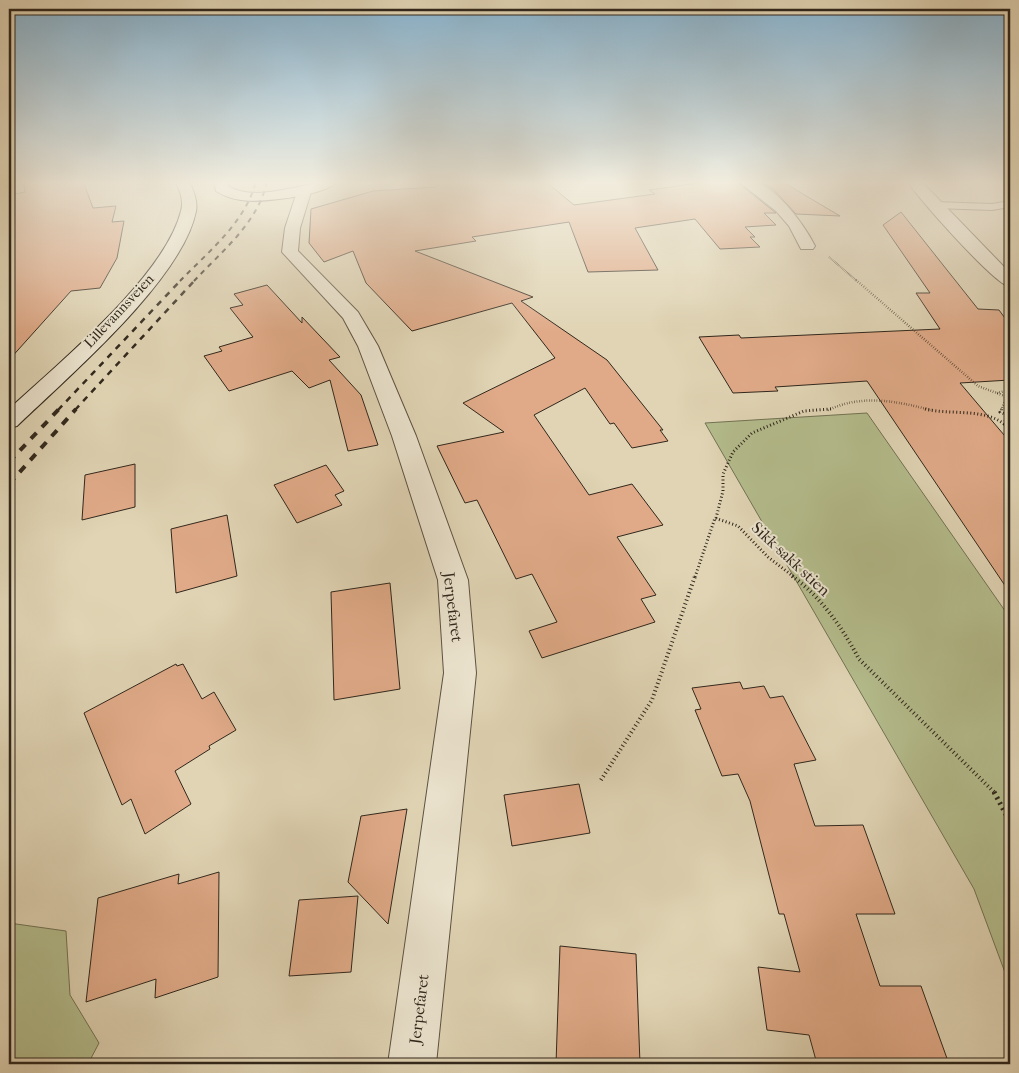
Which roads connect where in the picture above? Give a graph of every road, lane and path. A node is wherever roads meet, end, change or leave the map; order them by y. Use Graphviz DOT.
graph roads {
  1 [pos="182,231"];
  2 [pos="291,231"];
  3 [pos="800,231"];
  4 [pos="960,231"];
  5 [pos="807,246"];
  6 [pos="1010,282"];
  7 [pos="1010,390"];
  8 [pos="997,393"];
  9 [pos="1009,397"];
  10 [pos="9,421"];
  11 [pos="715,518"];
  12 [pos="601,780"];
  13 [pos="1010,822"];
  14 [pos="412,1064"];
  1 -- 10 [label="street, Lillevannsveien"];
  2 -- 14 [label="street, Jerpefaret"];
  3 -- 5 [label="street"];
  4 -- 6 [label="street"];
  5 -- 8 [label="path"];
  7 -- 8 [label="path"];
  8 -- 9 [label="path"];
  9 -- 11 [label="path"];
  11 -- 12 [label="path"];
  11 -- 13 [label="path, Sikk-sakk stien"];
}
